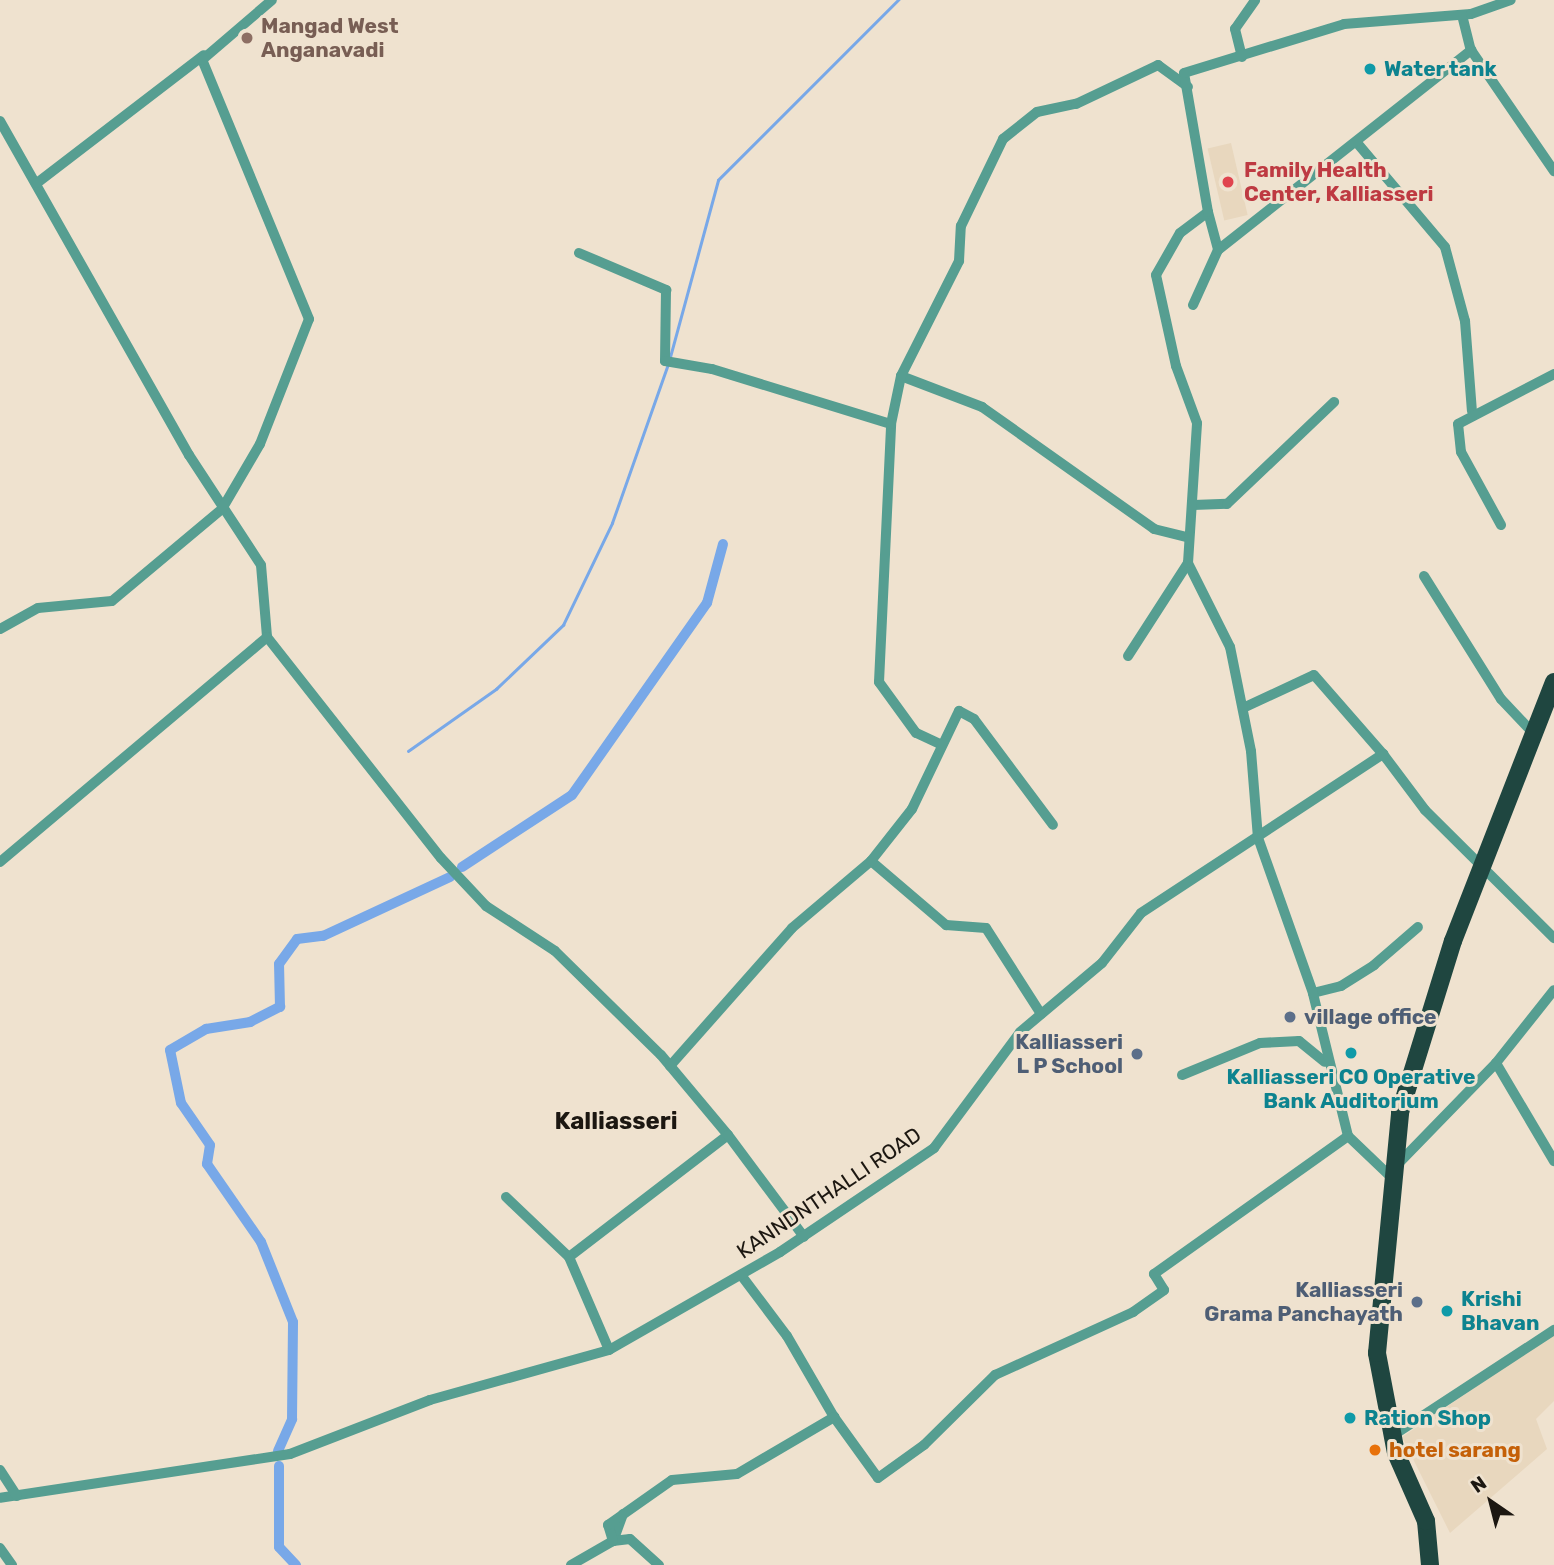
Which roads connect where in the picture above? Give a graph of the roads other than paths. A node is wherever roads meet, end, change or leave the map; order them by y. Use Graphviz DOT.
graph roads {
  1 [pos="272,0"];
  2 [pos="1255,0"];
  3 [pos="1511,0"];
  4 [pos="1462,15"];
  5 [pos="1471,50"];
  6 [pos="205,54"];
  7 [pos="1242,57"];
  8 [pos="1188,87"];
  9 [pos="0,121"];
  10 [pos="1357,144"];
  11 [pos="1554,172"];
  12 [pos="37,183"];
  13 [pos="1208,212"];
  14 [pos="1218,250"];
  15 [pos="579,253"];
  16 [pos="1193,305"];
  17 [pos="1554,374"];
  18 [pos="901,376"];
  19 [pos="1334,402"];
  20 [pos="1472,411"];
  21 [pos="891,424"];
  22 [pos="1193,505"];
  23 [pos="222,509"];
  24 [pos="1501,525"];
  25 [pos="1189,538"];
  26 [pos="1188,563"];
  27 [pos="1424,576"];
  28 [pos="0,629"];
  29 [pos="267,637"];
  30 [pos="1128,656"];
  31 [pos="1554,682"];
  32 [pos="1243,708"];
  33 [pos="1550,708"];
  34 [pos="1534,734"];
  35 [pos="940,744"];
  36 [pos="1383,754"];
  37 [pos="1052,825"];
  38 [pos="1258,838"];
  39 [pos="871,861"];
  40 [pos="0,862"];
  41 [pos="1483,867"];
  42 [pos="1418,927"];
  43 [pos="1554,938"];
  44 [pos="1554,990"];
  45 [pos="1313,993"];
  46 [pos="1041,1014"];
  47 [pos="1325,1062"];
  48 [pos="1496,1063"];
  49 [pos="670,1066"];
  50 [pos="1182,1075"];
  51 [pos="728,1135"];
  52 [pos="1348,1136"];
  53 [pos="1554,1161"];
  54 [pos="1392,1174"];
  55 [pos="506,1197"];
  56 [pos="804,1237"];
  57 [pos="569,1257"];
  58 [pos="741,1275"];
  59 [pos="1554,1330"];
  60 [pos="609,1350"];
  61 [pos="834,1417"];
  62 [pos="1392,1436"];
  63 [pos="0,1470"];
  64 [pos="18,1496"];
  65 [pos="0,1498"];
  66 [pos="613,1541"];
  67 [pos="0,1548"];
  68 [pos="12,1565"];
  69 [pos="571,1565"];
  70 [pos="659,1565"];
  71 [pos="1430,1565"];
  1 -- 6 [label="street"];
  2 -- 7 [label="street"];
  3 -- 4 [label="street"];
  4 -- 5 [label="street"];
  4 -- 7 [label="street"];
  5 -- 10 [label="street"];
  5 -- 11 [label="street"];
  6 -- 12 [label="street"];
  6 -- 23 [label="street"];
  7 -- 8 [label="street"];
  8 -- 13 [label="street"];
  8 -- 18 [label="street"];
  9 -- 12 [label="street"];
  10 -- 14 [label="street"];
  10 -- 20 [label="street"];
  12 -- 23 [label="street"];
  13 -- 14 [label="street"];
  13 -- 22 [label="street"];
  14 -- 16 [label="street"];
  15 -- 21 [label="street"];
  17 -- 20 [label="street"];
  18 -- 21 [label="street"];
  18 -- 25 [label="street"];
  19 -- 22 [label="street"];
  20 -- 24 [label="street"];
  21 -- 35 [label="street"];
  22 -- 25 [label="street"];
  23 -- 28 [label="street"];
  23 -- 29 [label="street"];
  25 -- 26 [label="street"];
  26 -- 30 [label="street"];
  26 -- 32 [label="street"];
  27 -- 34 [label="street"];
  29 -- 40 [label="street"];
  29 -- 49 [label="street"];
  31 -- 33 [label="highway"];
  32 -- 36 [label="street"];
  32 -- 38 [label="street"];
  33 -- 34 [label="highway"];
  34 -- 41 [label="highway"];
  35 -- 37 [label="street"];
  35 -- 39 [label="street"];
  36 -- 38 [label="street, KANNDNTHALLI ROAD"];
  36 -- 41 [label="street"];
  38 -- 45 [label="street"];
  38 -- 46 [label="street, KANNDNTHALLI ROAD"];
  39 -- 46 [label="street"];
  39 -- 49 [label="street"];
  41 -- 43 [label="street"];
  41 -- 54 [label="highway"];
  42 -- 45 [label="street"];
  44 -- 48 [label="street"];
  45 -- 47 [label="street"];
  46 -- 56 [label="street, KANNDNTHALLI ROAD"];
  47 -- 50 [label="street"];
  47 -- 52 [label="street"];
  48 -- 53 [label="street"];
  48 -- 54 [label="street"];
  49 -- 51 [label="street"];
  51 -- 56 [label="street"];
  51 -- 57 [label="street"];
  52 -- 54 [label="street"];
  52 -- 61 [label="street"];
  54 -- 62 [label="highway"];
  55 -- 57 [label="street"];
  56 -- 58 [label="street, KANNDNTHALLI ROAD"];
  57 -- 60 [label="street"];
  58 -- 60 [label="street, KANNDNTHALLI ROAD"];
  58 -- 61 [label="street"];
  59 -- 62 [label="street"];
  60 -- 64 [label="street, KANNDNTHALLI ROAD"];
  61 -- 66 [label="street"];
  62 -- 71 [label="highway"];
  63 -- 64 [label="street"];
  64 -- 65 [label="street, KANNDNTHALLI ROAD"];
  66 -- 69 [label="street"];
  66 -- 70 [label="street"];
  67 -- 68 [label="street"];
}
